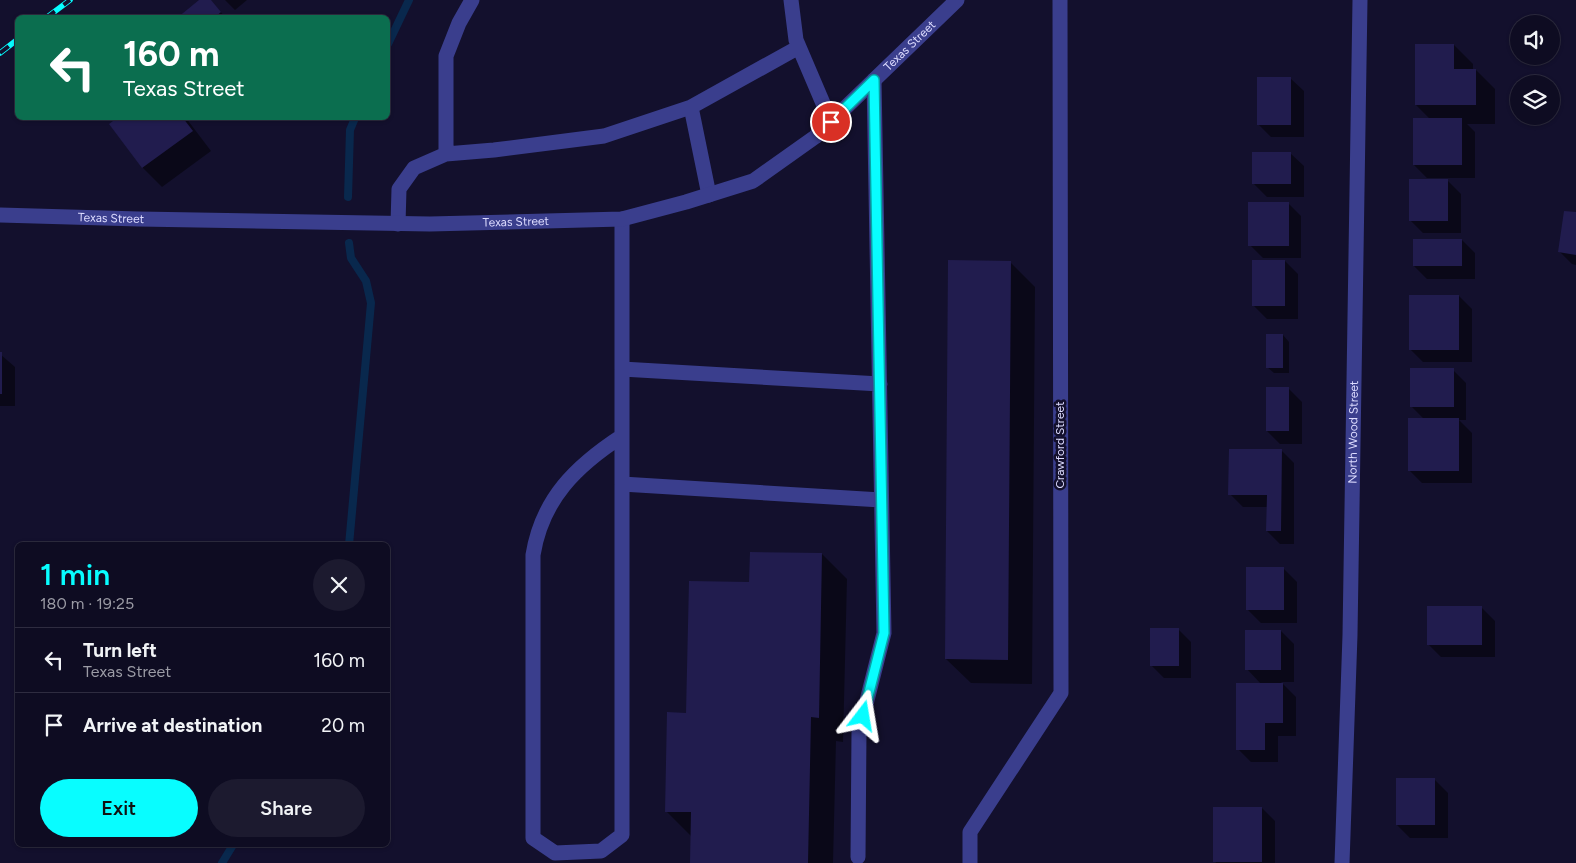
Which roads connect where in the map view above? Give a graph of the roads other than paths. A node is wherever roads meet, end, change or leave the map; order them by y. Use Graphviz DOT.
graph roads {
  1 [pos="472,0"];
  2 [pos="791,0"];
  3 [pos="957,0"];
  4 [pos="1060,0"];
  5 [pos="1360,0"];
  6 [pos="799,47"];
  7 [pos="874,80"];
  8 [pos="692,107"];
  9 [pos="831,122"];
  10 [pos="446,154"];
  11 [pos="708,195"];
  12 [pos="0,215"];
  13 [pos="622,219"];
  14 [pos="398,224"];
  15 [pos="622,369"];
  16 [pos="880,384"];
  17 [pos="622,436"];
  18 [pos="622,484"];
  19 [pos="882,500"];
  20 [pos="858,857"];
  21 [pos="970,863"];
  22 [pos="1342,863"];
  1 -- 10 [label="street"];
  2 -- 6 [label="street"];
  3 -- 7 [label="street, Texas Street"];
  4 -- 21 [label="street, Crawford Street"];
  5 -- 22 [label="street, North Wood Street"];
  6 -- 8 [label="street"];
  6 -- 9 [label="street"];
  7 -- 9 [label="street, Texas Street"];
  7 -- 16 [label="street"];
  8 -- 10 [label="street"];
  8 -- 11 [label="street"];
  9 -- 11 [label="street, Texas Street"];
  10 -- 14 [label="street"];
  11 -- 13 [label="street, Texas Street"];
  12 -- 14 [label="street, Texas Street"];
  13 -- 14 [label="street, Texas Street"];
  13 -- 15 [label="street"];
  15 -- 16 [label="street"];
  15 -- 17 [label="street"];
  16 -- 19 [label="street"];
  17 -- 18 [label="street"];
  17 -- 18 [label="street"];
  18 -- 19 [label="street"];
  19 -- 20 [label="street"];
}
